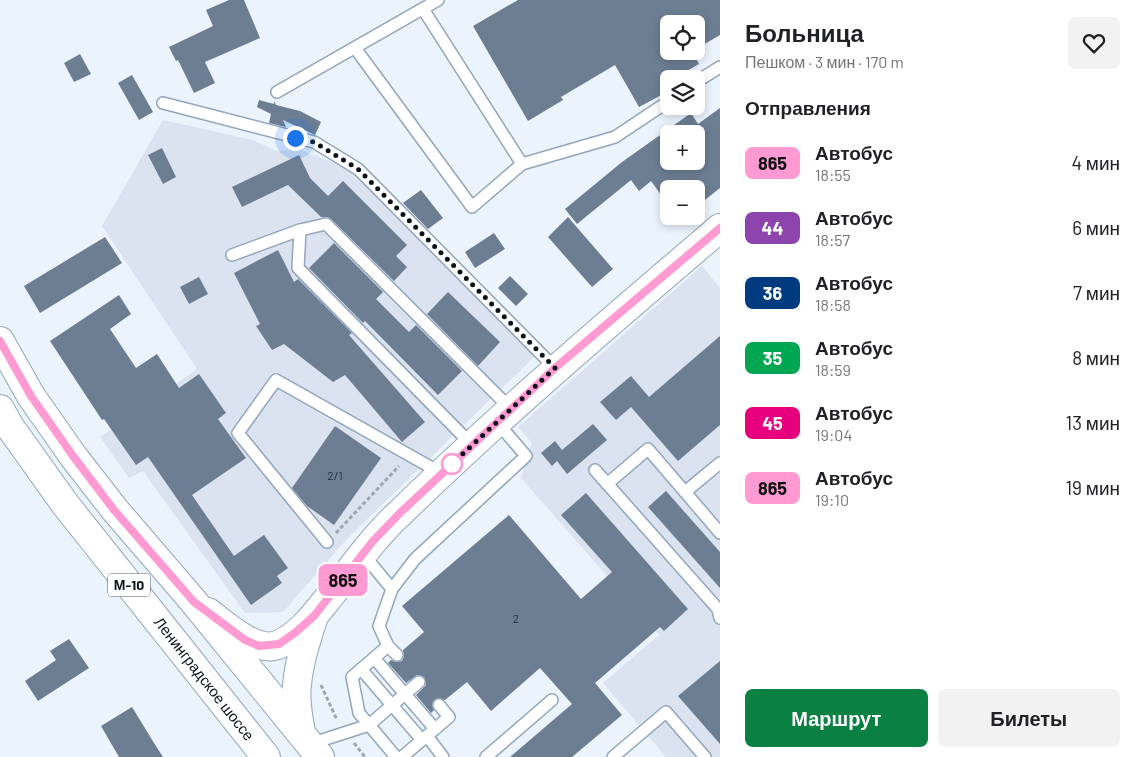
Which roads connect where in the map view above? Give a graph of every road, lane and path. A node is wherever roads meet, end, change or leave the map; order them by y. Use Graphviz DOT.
graph roads {
  1 [pos="438,0"];
  2 [pos="423,9"];
  3 [pos="355,48"];
  4 [pos="720,66"];
  5 [pos="705,76"];
  6 [pos="277,92"];
  7 [pos="163,103"];
  8 [pos="660,107"];
  9 [pos="522,164"];
  10 [pos="720,228"];
  11 [pos="300,230"];
  12 [pos="232,254"];
  13 [pos="0,341"];
  14 [pos="555,368"];
  15 [pos="0,409"];
  16 [pos="504,416"];
  17 [pos="472,445"];
  18 [pos="410,455"];
  19 [pos="720,463"];
  20 [pos="595,470"];
  21 [pos="442,473"];
  22 [pos="607,484"];
  23 [pos="685,492"];
  24 [pos="720,533"];
  25 [pos="327,542"];
  26 [pos="363,554"];
  27 [pos="392,589"];
  28 [pos="194,602"];
  29 [pos="314,616"];
  30 [pos="720,618"];
  31 [pos="388,646"];
  32 [pos="397,655"];
  33 [pos="374,658"];
  34 [pos="361,670"];
  35 [pos="320,682"];
  36 [pos="419,682"];
  37 [pos="405,694"];
  38 [pos="552,700"];
  39 [pos="439,705"];
  40 [pos="392,706"];
  41 [pos="369,725"];
  42 [pos="346,733"];
  43 [pos="428,735"];
  44 [pos="310,744"];
  45 [pos="266,757"];
  46 [pos="364,757"];
  47 [pos="396,757"];
  48 [pos="402,757"];
  49 [pos="443,757"];
  50 [pos="486,757"];
  51 [pos="613,757"];
  52 [pos="705,757"];
  1 -- 2 [label="lane"];
  2 -- 3 [label="lane"];
  2 -- 9 [label="lane"];
  3 -- 6 [label="lane"];
  3 -- 9 [label="lane"];
  4 -- 5 [label="lane"];
  7 -- 14 [label="lane"];
  8 -- 9 [label="lane"];
  10 -- 14 [label="main road"];
  11 -- 12 [label="lane"];
  11 -- 16 [label="lane"];
  11 -- 17 [label="lane"];
  13 -- 28 [label="main road, М-10"];
  14 -- 16 [label="main road"];
  15 -- 45 [label="main road, Ленинградское шоссе / М-10"];
  16 -- 17 [label="main road"];
  16 -- 27 [label="lane"];
  17 -- 21 [label="main road"];
  18 -- 21 [label="lane"];
  18 -- 25 [label="path"];
  18 -- 25 [label="lane"];
  19 -- 23 [label="lane"];
  20 -- 22 [label="lane"];
  21 -- 26 [label="main road"];
  22 -- 23 [label="lane"];
  22 -- 30 [label="lane"];
  23 -- 24 [label="lane"];
  26 -- 27 [label="lane"];
  26 -- 29 [label="main road"];
  27 -- 31 [label="lane"];
  28 -- 29 [label="main road"];
  28 -- 44 [label="main road, М-10"];
  29 -- 44 [label="main road"];
  31 -- 32 [label="lane"];
  31 -- 33 [label="lane"];
  33 -- 34 [label="lane"];
  33 -- 37 [label="lane"];
  34 -- 40 [label="lane"];
  34 -- 41 [label="lane"];
  35 -- 42 [label="path"];
  36 -- 37 [label="lane"];
  37 -- 40 [label="lane"];
  37 -- 43 [label="lane"];
  38 -- 50 [label="lane"];
  39 -- 43 [label="lane"];
  40 -- 41 [label="lane"];
  40 -- 43 [label="lane"];
  41 -- 42 [label="lane"];
  41 -- 47 [label="lane"];
  42 -- 44 [label="lane"];
  42 -- 46 [label="path"];
  43 -- 48 [label="lane"];
  43 -- 49 [label="lane"];
  51 -- 52 [label="lane"];
}
